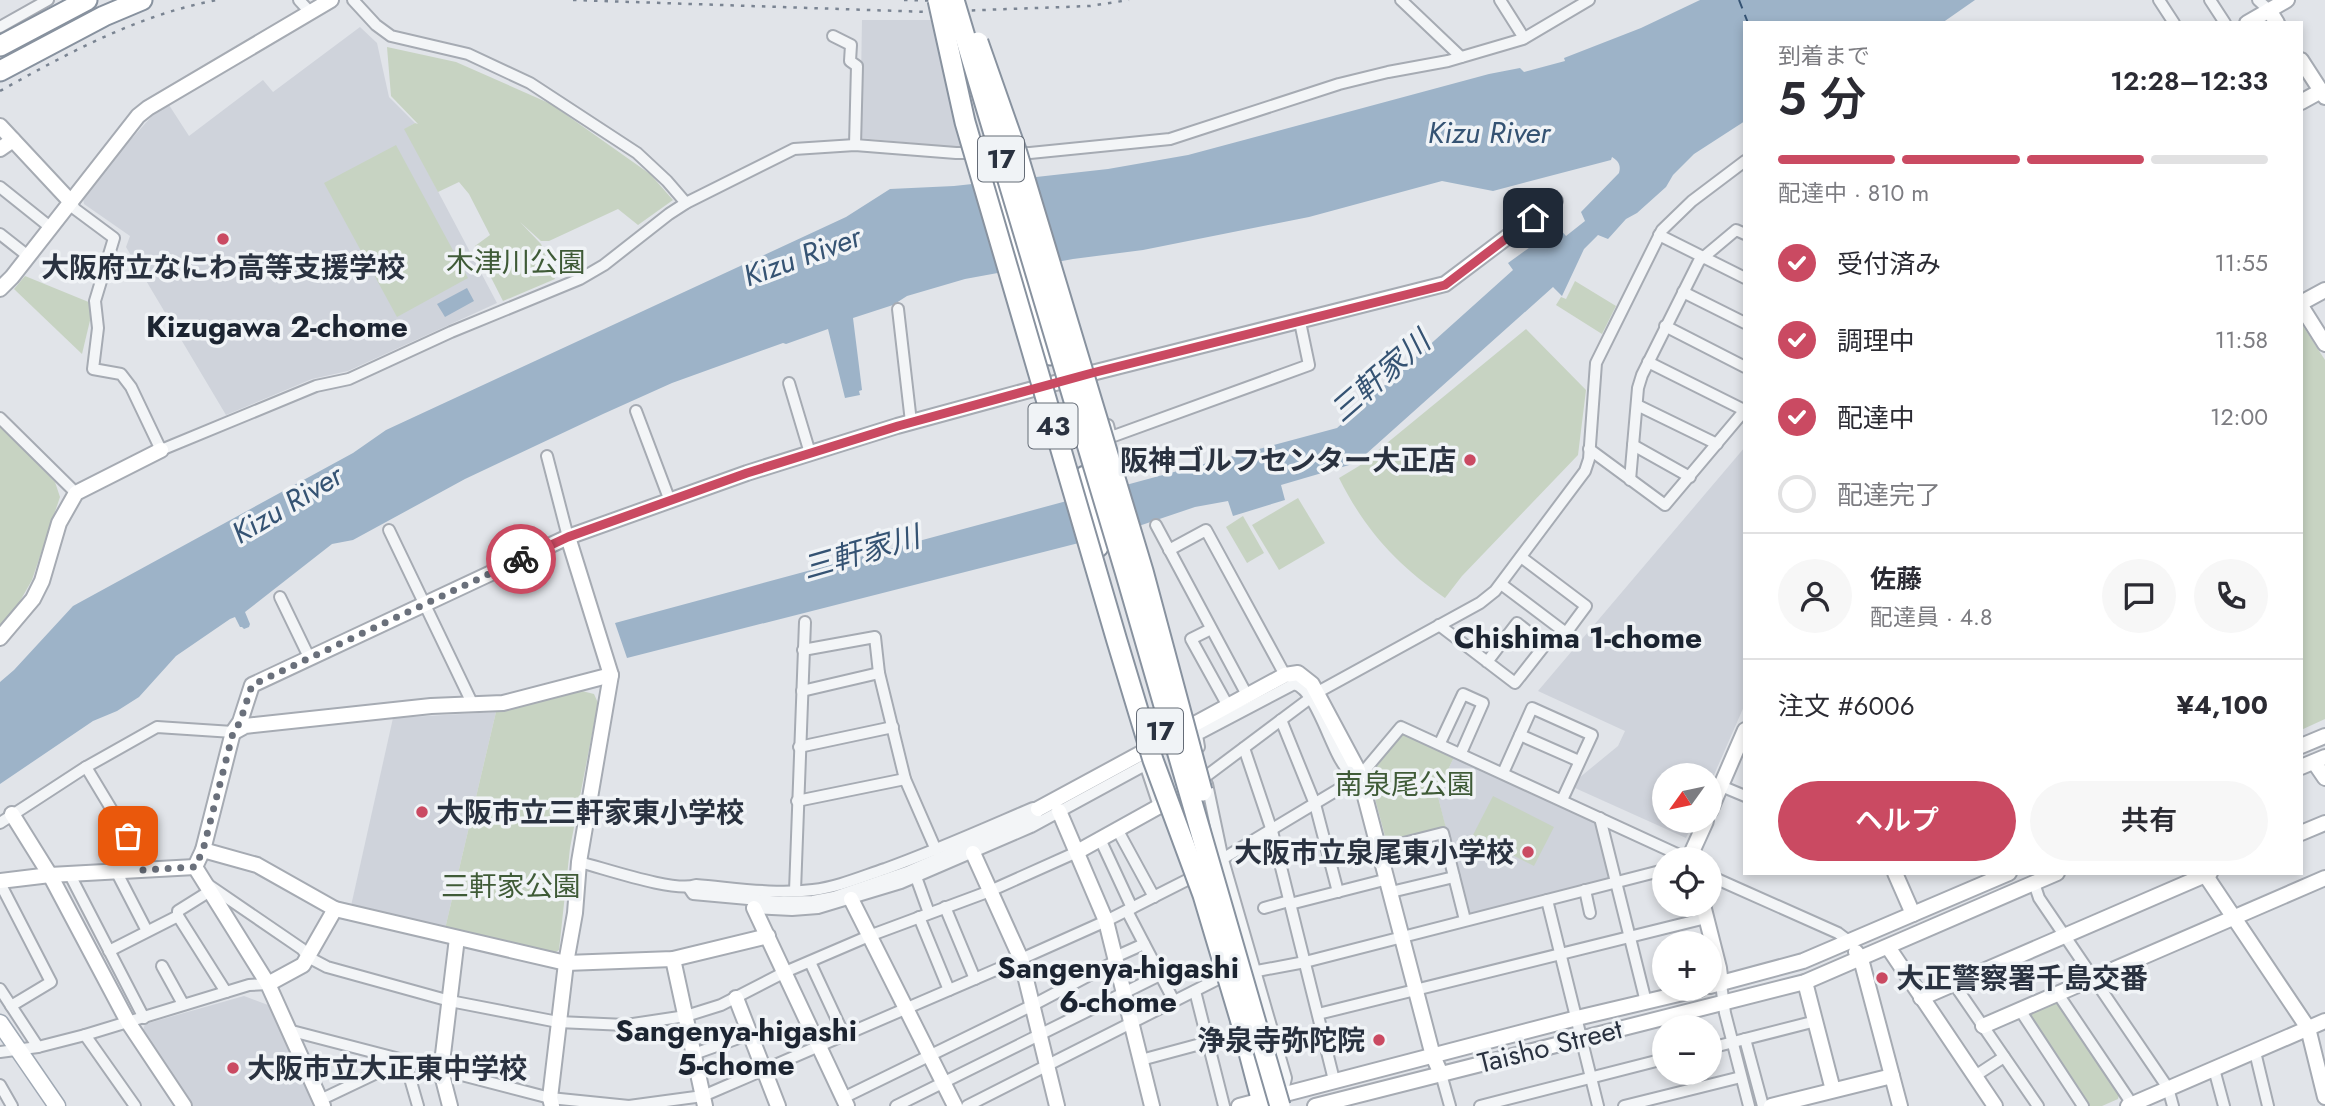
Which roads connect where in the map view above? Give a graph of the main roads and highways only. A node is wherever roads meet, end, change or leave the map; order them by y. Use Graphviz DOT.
graph roads {
  1 [pos="87,0"];
  2 [pos="115,0"];
  3 [pos="142,0"];
  4 [pos="938,0"];
  5 [pos="945,0"];
  6 [pos="954,0"];
  7 [pos="963,0"];
  8 [pos="970,20"];
  9 [pos="0,46"];
  10 [pos="0,59"];
  11 [pos="0,71"];
  12 [pos="958,87"];
  13 [pos="1010,155"];
  14 [pos="978,165"];
  15 [pos="1033,300"];
  16 [pos="1050,318"];
  17 [pos="1050,355"];
  18 [pos="1077,410"];
  19 [pos="1089,471"];
  20 [pos="1192,729"];
  21 [pos="1147,740"];
  22 [pos="0,1023"];
  23 [pos="1271,1102"];
  24 [pos="57,1106"];
  1 -- 9 [label="highway"];
  2 -- 10 [label="highway"];
  3 -- 11 [label="highway"];
  4 -- 12 [label="highway, 43, bridge"];
  5 -- 15 [label="highway, 17"];
  6 -- 16 [label="highway, 17, bridge"];
  7 -- 8 [label="highway, 43"];
  8 -- 13 [label="highway, bridge"];
  8 -- 20 [label="highway, 43, bridge"];
  12 -- 14 [label="highway, 43, bridge"];
  12 -- 15 [label="highway, bridge"];
  13 -- 16 [label="highway, bridge"];
  13 -- 18 [label="highway, bridge"];
  14 -- 17 [label="highway, bridge"];
  14 -- 21 [label="highway, 43, bridge"];
  15 -- 17 [label="highway, 17"];
  16 -- 18 [label="highway, 17, bridge"];
  17 -- 19 [label="highway, 17"];
  18 -- 19 [label="highway, 17, bridge"];
  19 -- 20 [label="highway, bridge"];
  19 -- 21 [label="highway, bridge"];
  19 -- 23 [label="highway, 17, bridge"];
  20 -- 23 [label="highway, 43, bridge"];
  21 -- 23 [label="highway, 43, bridge"];
  22 -- 24 [label="main road"];
}
